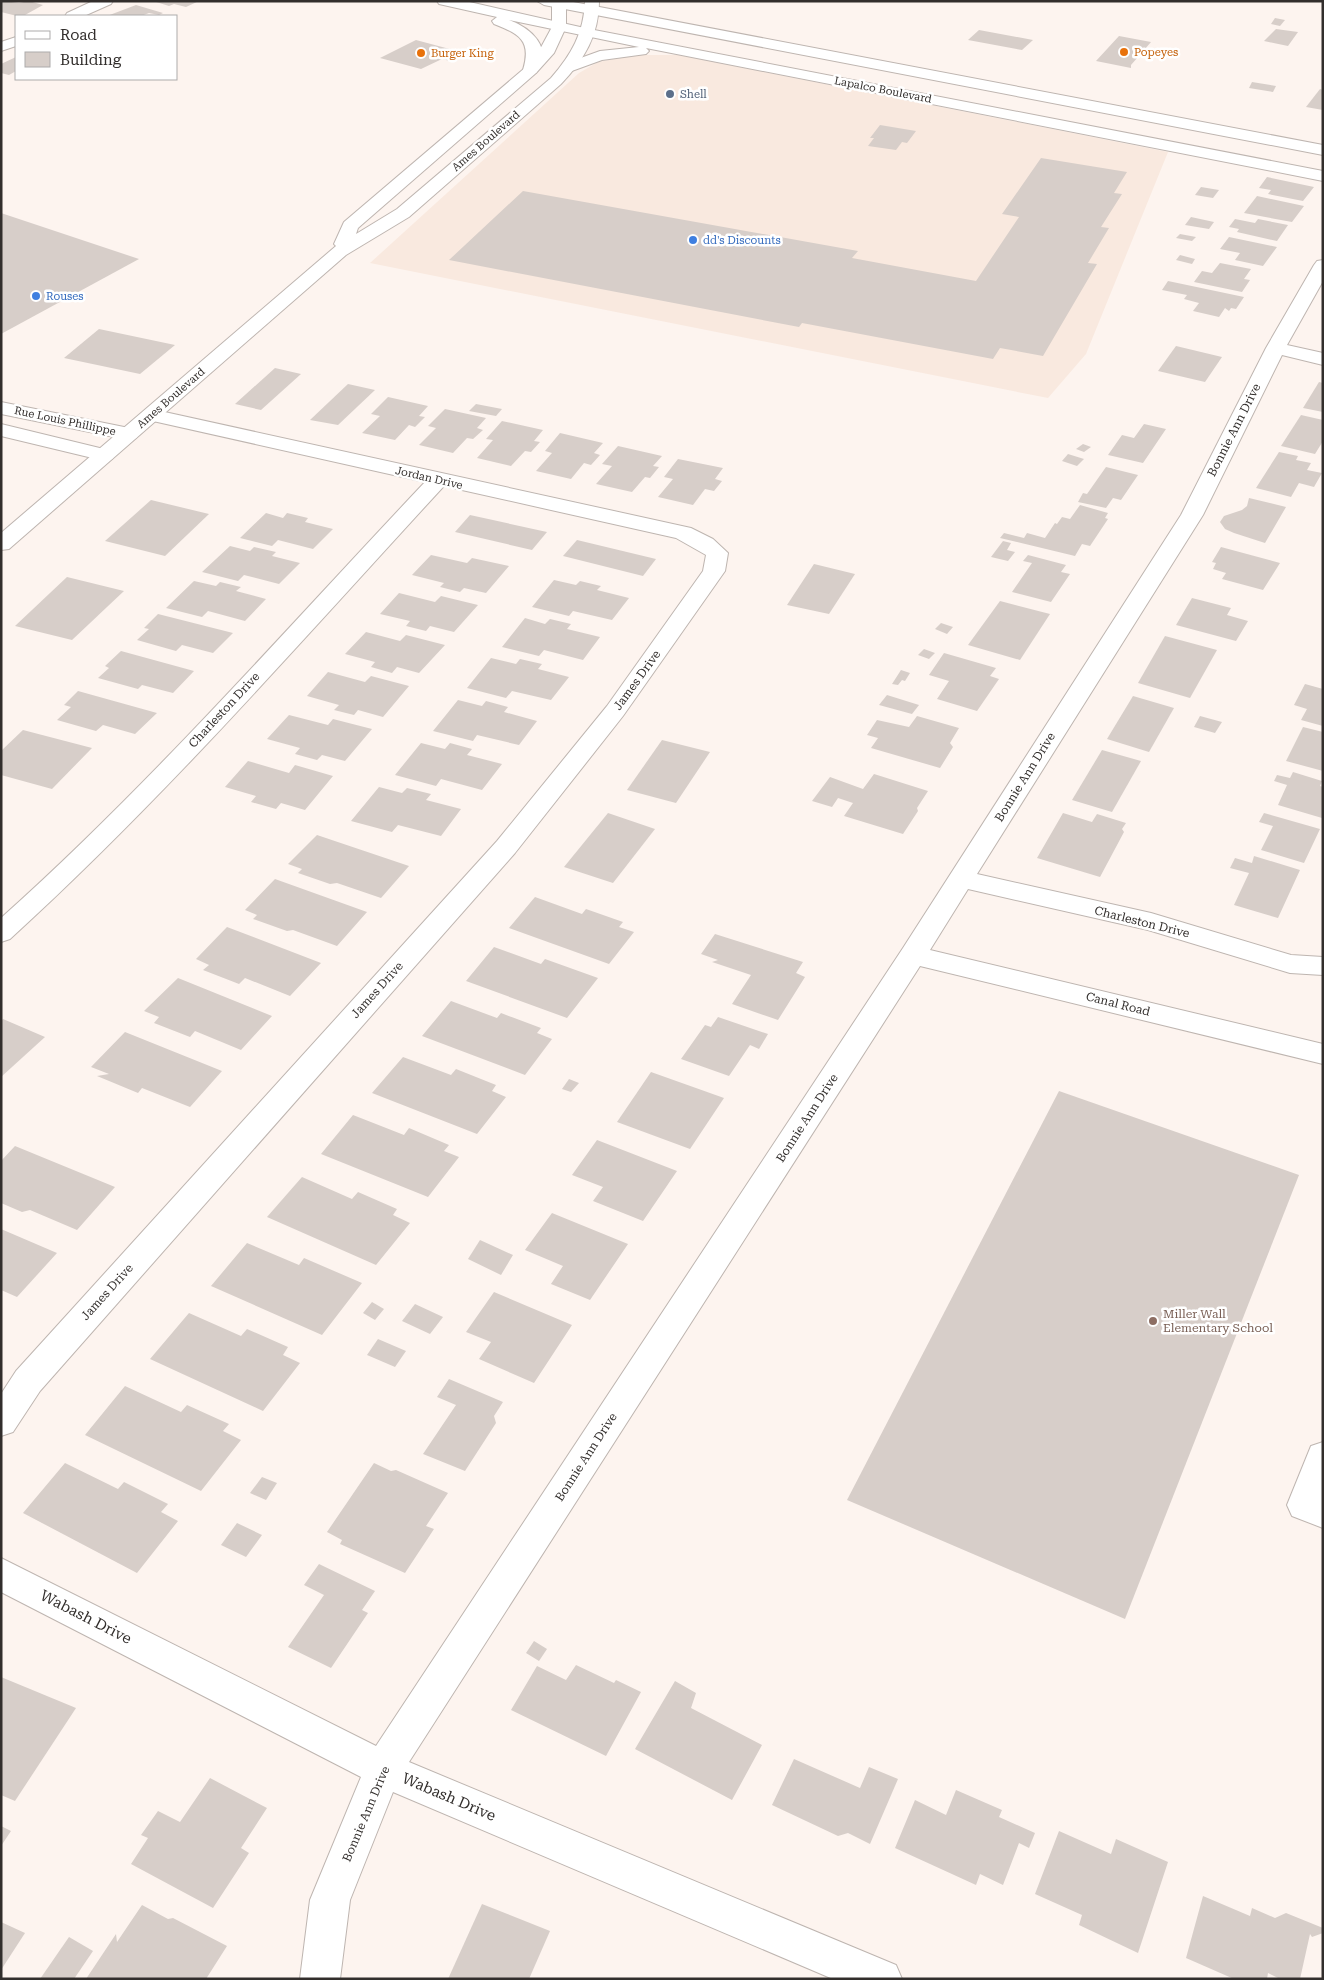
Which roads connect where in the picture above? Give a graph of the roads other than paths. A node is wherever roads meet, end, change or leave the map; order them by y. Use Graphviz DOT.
graph roads {
  1 [pos="106,1"];
  2 [pos="544,1"];
  3 [pos="451,3"];
  4 [pos="559,3"];
  5 [pos="637,4"];
  6 [pos="592,6"];
  7 [pos="74,15"];
  8 [pos="559,27"];
  9 [pos="589,33"];
  10 [pos="723,34"];
  11 [pos="15,41"];
  12 [pos="1,47"];
  13 [pos="720,57"];
  14 [pos="569,67"];
  15 [pos="531,70"];
  16 [pos="800,73"];
  17 [pos="991,86"];
  18 [pos="1007,114"];
  19 [pos="1216,129"];
  20 [pos="1323,150"];
  21 [pos="1323,176"];
  22 [pos="340,251"];
  23 [pos="1323,265"];
  24 [pos="1276,348"];
  25 [pos="1323,359"];
  26 [pos="1,408"];
  27 [pos="152,415"];
  28 [pos="1,430"];
  29 [pos="129,434"];
  30 [pos="105,455"];
  31 [pos="438,480"];
  32 [pos="1,544"];
  33 [pos="705,544"];
  34 [pos="961,878"];
  35 [pos="1,932"];
  36 [pos="913,955"];
  37 [pos="1323,966"];
  38 [pos="1323,1054"];
  39 [pos="1,1422"];
  40 [pos="1323,1456"];
  41 [pos="1323,1513"];
  42 [pos="1,1574"];
  43 [pos="383,1769"];
  44 [pos="320,1979"];
  45 [pos="882,1979"];
  1 -- 7 [label="street"];
  2 -- 4 [label="street, Lapalco Boulevard"];
  3 -- 8 [label="street, Lapalco Boulevard"];
  3 -- 15 [label="street"];
  4 -- 6 [label="street, Lapalco Boulevard"];
  4 -- 8 [label="street, Ames Boulevard"];
  5 -- 10 [label="street"];
  6 -- 9 [label="street, Ames Boulevard"];
  6 -- 10 [label="street, Lapalco Boulevard"];
  8 -- 9 [label="street, Lapalco Boulevard"];
  8 -- 15 [label="street, Ames Boulevard"];
  9 -- 13 [label="street, Lapalco Boulevard"];
  9 -- 14 [label="street, Ames Boulevard"];
  10 -- 17 [label="street, Lapalco Boulevard"];
  11 -- 12 [label="street"];
  13 -- 14 [label="street"];
  13 -- 16 [label="street, Lapalco Boulevard"];
  14 -- 22 [label="street, Ames Boulevard"];
  15 -- 22 [label="street, Ames Boulevard"];
  16 -- 17 [label="street"];
  16 -- 18 [label="street, Lapalco Boulevard"];
  17 -- 19 [label="street, Lapalco Boulevard"];
  18 -- 19 [label="street"];
  18 -- 21 [label="street, Lapalco Boulevard"];
  19 -- 20 [label="street, Lapalco Boulevard"];
  22 -- 27 [label="street, Ames Boulevard"];
  23 -- 24 [label="street, Bonnie Ann Drive"];
  24 -- 25 [label="street"];
  24 -- 34 [label="street, Bonnie Ann Drive"];
  26 -- 29 [label="street, Rue Louis Phillippe"];
  27 -- 29 [label="street, Ames Boulevard"];
  27 -- 31 [label="street, Jordan Drive"];
  28 -- 30 [label="street, Rue Louis Phillippe"];
  29 -- 30 [label="street, Ames Boulevard"];
  30 -- 32 [label="street, Ames Boulevard"];
  31 -- 33 [label="street, Jordan Drive"];
  31 -- 35 [label="street, Charleston Drive"];
  33 -- 39 [label="street, James Drive"];
  34 -- 36 [label="street, Bonnie Ann Drive"];
  34 -- 37 [label="street, Charleston Drive"];
  36 -- 38 [label="street, Canal Road"];
  36 -- 43 [label="street, Bonnie Ann Drive"];
  40 -- 41 [label="street"];
  42 -- 43 [label="street, Wabash Drive"];
  43 -- 44 [label="street, Bonnie Ann Drive"];
  43 -- 45 [label="street, Wabash Drive"];
}
